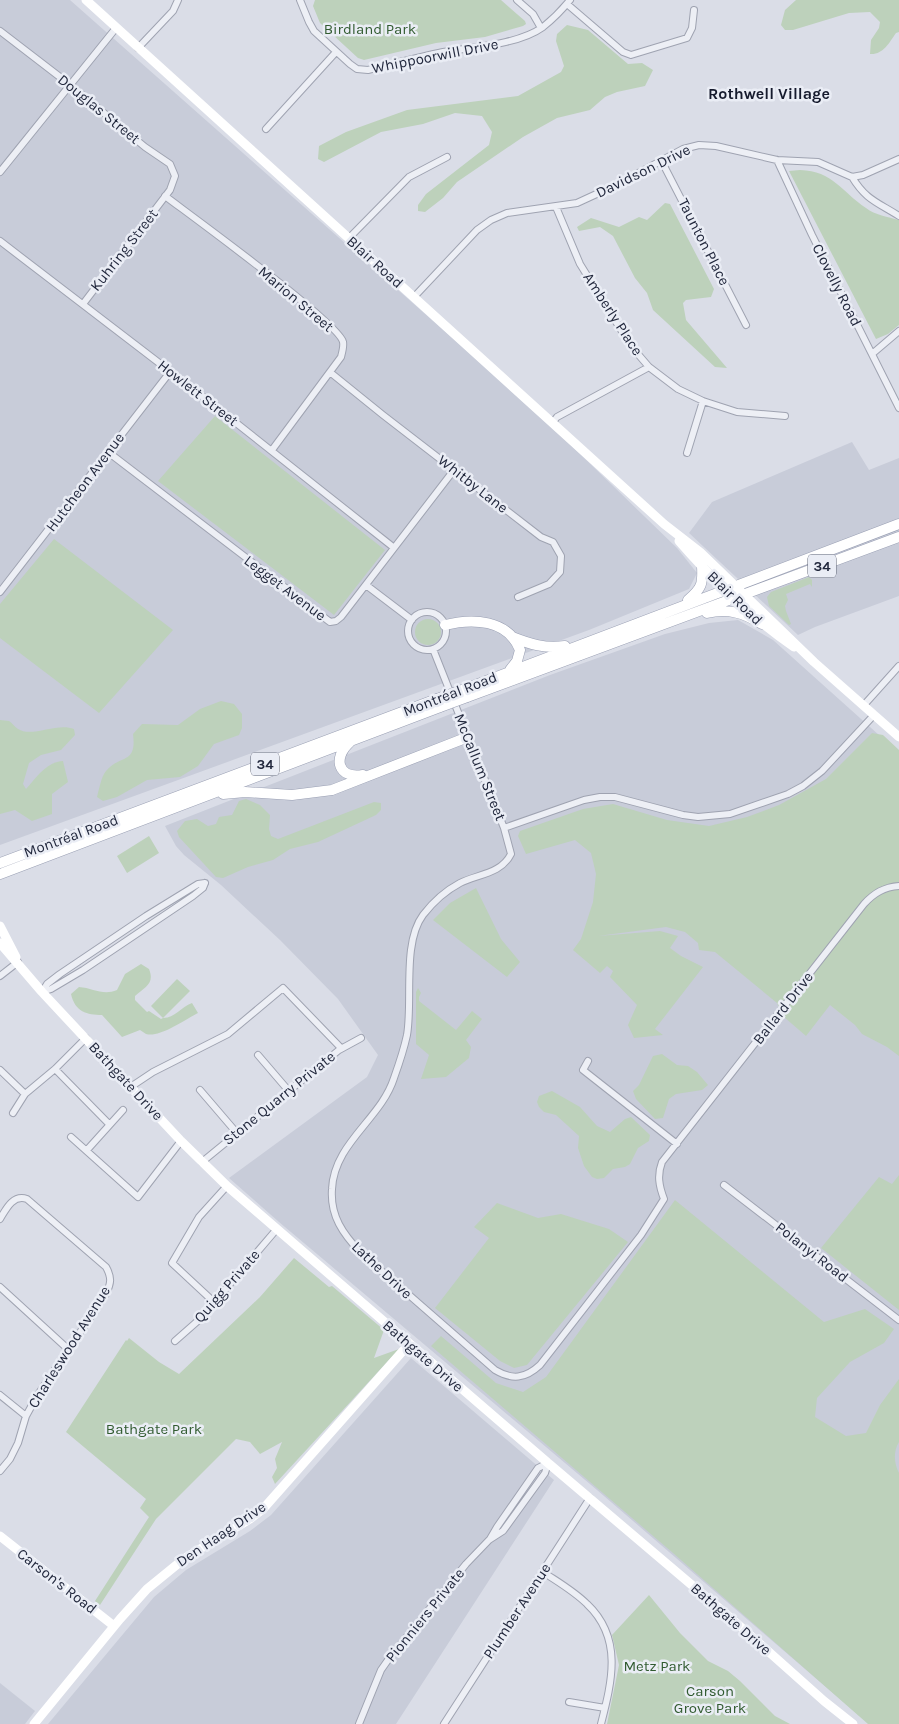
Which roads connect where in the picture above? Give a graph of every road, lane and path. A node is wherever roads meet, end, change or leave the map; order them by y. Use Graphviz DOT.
graph roads {
  1 [pos="86,0"];
  2 [pos="178,0"];
  3 [pos="300,0"];
  4 [pos="517,0"];
  5 [pos="569,2"];
  6 [pos="694,10"];
  7 [pos="116,28"];
  8 [pos="542,28"];
  9 [pos="0,31"];
  10 [pos="138,48"];
  11 [pos="336,52"];
  12 [pos="69,84"];
  13 [pos="266,129"];
  14 [pos="447,157"];
  15 [pos="899,159"];
  16 [pos="661,160"];
  17 [pos="777,160"];
  18 [pos="0,172"];
  19 [pos="852,177"];
  20 [pos="165,196"];
  21 [pos="556,207"];
  22 [pos="899,216"];
  23 [pos="349,238"];
  24 [pos="0,241"];
  25 [pos="414,297"];
  26 [pos="83,304"];
  27 [pos="746,325"];
  28 [pos="899,331"];
  29 [pos="872,354"];
  30 [pos="649,367"];
  31 [pos="170,372"];
  32 [pos="331,373"];
  33 [pos="703,400"];
  34 [pos="899,408"];
  35 [pos="786,416"];
  36 [pos="553,422"];
  37 [pos="272,450"];
  38 [pos="108,452"];
  39 [pos="687,453"];
  40 [pos="454,470"];
  41 [pos="664,524"];
  42 [pos="899,524"];
  43 [pos="899,537"];
  44 [pos="393,547"];
  45 [pos="702,566"];
  46 [pos="366,585"];
  47 [pos="735,585"];
  48 [pos="725,589"];
  49 [pos="0,592"];
  50 [pos="744,594"];
  51 [pos="518,597"];
  52 [pos="734,598"];
  53 [pos="681,606"];
  54 [pos="680,618"];
  55 [pos="412,620"];
  56 [pos="762,624"];
  57 [pos="445,625"];
  58 [pos="512,637"];
  59 [pos="583,644"];
  60 [pos="433,649"];
  61 [pos="814,662"];
  62 [pos="899,666"];
  63 [pos="508,672"];
  64 [pos="466,693"];
  65 [pos="438,703"];
  66 [pos="864,705"];
  67 [pos="874,715"];
  68 [pos="468,737"];
  69 [pos="899,737"];
  70 [pos="353,740"];
  71 [pos="370,774"];
  72 [pos="204,797"];
  73 [pos="504,828"];
  74 [pos="508,859"];
  75 [pos="0,863"];
  76 [pos="0,874"];
  77 [pos="899,886"];
  78 [pos="0,926"];
  79 [pos="0,943"];
  80 [pos="18,962"];
  81 [pos="0,976"];
  82 [pos="42,992"];
  83 [pos="86,1038"];
  84 [pos="361,1038"];
  85 [pos="340,1048"];
  86 [pos="258,1055"];
  87 [pos="588,1061"];
  88 [pos="55,1069"];
  89 [pos="0,1070"];
  90 [pos="132,1086"];
  91 [pos="200,1090"];
  92 [pos="288,1090"];
  93 [pos="25,1094"];
  94 [pos="123,1110"];
  95 [pos="13,1113"];
  96 [pos="109,1124"];
  97 [pos="236,1132"];
  98 [pos="71,1137"];
  99 [pos="181,1141"];
  100 [pos="677,1144"];
  101 [pos="87,1150"];
  102 [pos="202,1162"];
  103 [pos="724,1185"];
  104 [pos="227,1186"];
  105 [pos="0,1219"];
  106 [pos="276,1230"];
  107 [pos="0,1287"];
  108 [pos="215,1303"];
  109 [pos="899,1320"];
  110 [pos="175,1341"];
  111 [pos="409,1344"];
  112 [pos="69,1350"];
  113 [pos="0,1395"];
  114 [pos="26,1416"];
  115 [pos="548,1464"];
  116 [pos="0,1471"];
  117 [pos="590,1498"];
  118 [pos="0,1536"];
  119 [pos="543,1572"];
  120 [pos="114,1626"];
  121 [pos="569,1702"];
  122 [pos="605,1708"];
  123 [pos="34,1724"];
  124 [pos="359,1724"];
  125 [pos="444,1724"];
  126 [pos="601,1724"];
  127 [pos="853,1724"];
  1 -- 7 [label="street, Blair Road"];
  2 -- 10 [label="street"];
  3 -- 11 [label="street, Whippoorwill Drive"];
  4 -- 8 [label="street"];
  5 -- 6 [label="street"];
  5 -- 8 [label="street"];
  7 -- 10 [label="street, Blair Road"];
  7 -- 12 [label="street"];
  8 -- 11 [label="street, Whippoorwill Drive"];
  9 -- 12 [label="street, Douglas Street"];
  10 -- 23 [label="street, Blair Road"];
  11 -- 13 [label="street"];
  12 -- 18 [label="street"];
  12 -- 20 [label="street, Douglas Street"];
  14 -- 23 [label="street"];
  15 -- 19 [label="street"];
  16 -- 17 [label="street, Davidson Drive"];
  16 -- 21 [label="street, Davidson Drive"];
  16 -- 27 [label="street, Taunton Place"];
  17 -- 19 [label="street, Davidson Drive"];
  17 -- 29 [label="street, Clovelly Road"];
  19 -- 22 [label="street"];
  20 -- 26 [label="street, Kuhring Street"];
  20 -- 32 [label="street, Marion Street"];
  21 -- 25 [label="street, Davidson Drive"];
  21 -- 30 [label="street, Amberly Place"];
  23 -- 25 [label="street, Blair Road"];
  24 -- 26 [label="street, Howlett Street"];
  25 -- 36 [label="street, Blair Road"];
  26 -- 31 [label="street, Howlett Street"];
  28 -- 29 [label="street"];
  29 -- 34 [label="street, Clovelly Road"];
  30 -- 33 [label="street, Amberly Place"];
  30 -- 36 [label="street"];
  31 -- 37 [label="street, Howlett Street"];
  31 -- 38 [label="street, Hutcheon Avenue"];
  32 -- 37 [label="street, Marion Street"];
  32 -- 40 [label="street, Whitby Lane"];
  33 -- 35 [label="street, Amberly Place"];
  33 -- 39 [label="street"];
  36 -- 41 [label="street, Blair Road"];
  37 -- 44 [label="street, Howlett Street"];
  38 -- 46 [label="street, Legget Avenue"];
  38 -- 49 [label="street, Hutcheon Avenue"];
  40 -- 44 [label="street, Legget Avenue"];
  40 -- 51 [label="street, Whitby Lane"];
  41 -- 45 [label="street, Blair Road"];
  41 -- 47 [label="street, Blair Road"];
  42 -- 47 [label="main road, Montréal Road / 34"];
  43 -- 50 [label="main road, Montréal Road / 34"];
  44 -- 46 [label="street, Legget Avenue"];
  45 -- 48 [label="street, Blair Road"];
  45 -- 53 [label="main road"];
  46 -- 55 [label="street"];
  47 -- 48 [label="main road, Montréal Road / 34"];
  47 -- 50 [label="street, Blair Road"];
  48 -- 52 [label="street, Blair Road"];
  48 -- 53 [label="main road, Montréal Road / 34"];
  50 -- 52 [label="main road, Montréal Road / 34"];
  50 -- 61 [label="street, Blair Road"];
  52 -- 54 [label="main road, Montréal Road / 34"];
  52 -- 56 [label="street, Blair Road"];
  53 -- 59 [label="main road, Montréal Road / 34"];
  54 -- 56 [label="main road"];
  54 -- 64 [label="main road, Montréal Road / 34"];
  55 -- 57 [label="street"];
  55 -- 60 [label="street"];
  56 -- 61 [label="street, Blair Road"];
  57 -- 58 [label="main road"];
  57 -- 60 [label="street"];
  58 -- 59 [label="main road"];
  58 -- 63 [label="main road"];
  59 -- 63 [label="main road, Montréal Road / 34"];
  60 -- 68 [label="street, McCallum Street"];
  61 -- 66 [label="street, Blair Road"];
  62 -- 66 [label="street"];
  63 -- 64 [label="main road, Montréal Road / 34"];
  64 -- 65 [label="main road, Montréal Road / 34, bridge"];
  65 -- 70 [label="main road, Montréal Road / 34"];
  65 -- 75 [label="main road, Montréal Road / 34"];
  66 -- 67 [label="street, Blair Road"];
  67 -- 69 [label="street, Blair Road"];
  67 -- 73 [label="street"];
  68 -- 71 [label="main road"];
  68 -- 73 [label="street, McCallum Street"];
  70 -- 71 [label="main road"];
  70 -- 72 [label="main road, Montréal Road / 34"];
  71 -- 72 [label="main road"];
  72 -- 76 [label="main road, Montréal Road / 34"];
  73 -- 74 [label="street, McCallum Street"];
  74 -- 100 [label="street, Lathe Drive"];
  77 -- 100 [label="street, Ballard Drive"];
  78 -- 80 [label="street, Bathgate Drive"];
  79 -- 80 [label="street, Bathgate Drive"];
  80 -- 81 [label="street"];
  80 -- 82 [label="street, Bathgate Drive"];
  82 -- 82 [label="street"];
  82 -- 83 [label="street, Bathgate Drive"];
  83 -- 88 [label="street"];
  83 -- 90 [label="street, Bathgate Drive"];
  84 -- 85 [label="street, Stone Quarry Private"];
  85 -- 90 [label="street"];
  85 -- 92 [label="street, Stone Quarry Private"];
  86 -- 92 [label="street"];
  87 -- 100 [label="street"];
  88 -- 93 [label="street"];
  88 -- 96 [label="street"];
  89 -- 93 [label="street"];
  90 -- 99 [label="street, Bathgate Drive"];
  91 -- 97 [label="street"];
  92 -- 97 [label="street, Stone Quarry Private"];
  93 -- 95 [label="street"];
  94 -- 96 [label="street"];
  96 -- 101 [label="street"];
  97 -- 102 [label="street, Stone Quarry Private"];
  98 -- 101 [label="street"];
  99 -- 101 [label="street"];
  99 -- 102 [label="street, Bathgate Drive"];
  102 -- 104 [label="street, Bathgate Drive"];
  103 -- 109 [label="street, Polanyi Road"];
  104 -- 106 [label="street, Bathgate Drive"];
  104 -- 108 [label="street"];
  105 -- 112 [label="street, Charleswood Avenue"];
  106 -- 108 [label="street, Quigg Private"];
  106 -- 111 [label="street, Bathgate Drive"];
  107 -- 112 [label="street"];
  108 -- 110 [label="street, Quigg Private"];
  111 -- 115 [label="street, Bathgate Drive"];
  111 -- 120 [label="street, Den Haag Drive"];
  112 -- 114 [label="street, Charleswood Avenue"];
  113 -- 114 [label="street"];
  114 -- 116 [label="street, Charleswood Avenue"];
  115 -- 117 [label="street, Bathgate Drive"];
  115 -- 124 [label="street, Pionniers Private"];
  117 -- 119 [label="street, Plumber Avenue"];
  117 -- 127 [label="street, Bathgate Drive"];
  118 -- 120 [label="street, Carson's Road"];
  119 -- 122 [label="street"];
  119 -- 125 [label="street, Plumber Avenue"];
  120 -- 123 [label="street, Den Haag Drive"];
  121 -- 122 [label="street"];
  122 -- 126 [label="street"];
}
